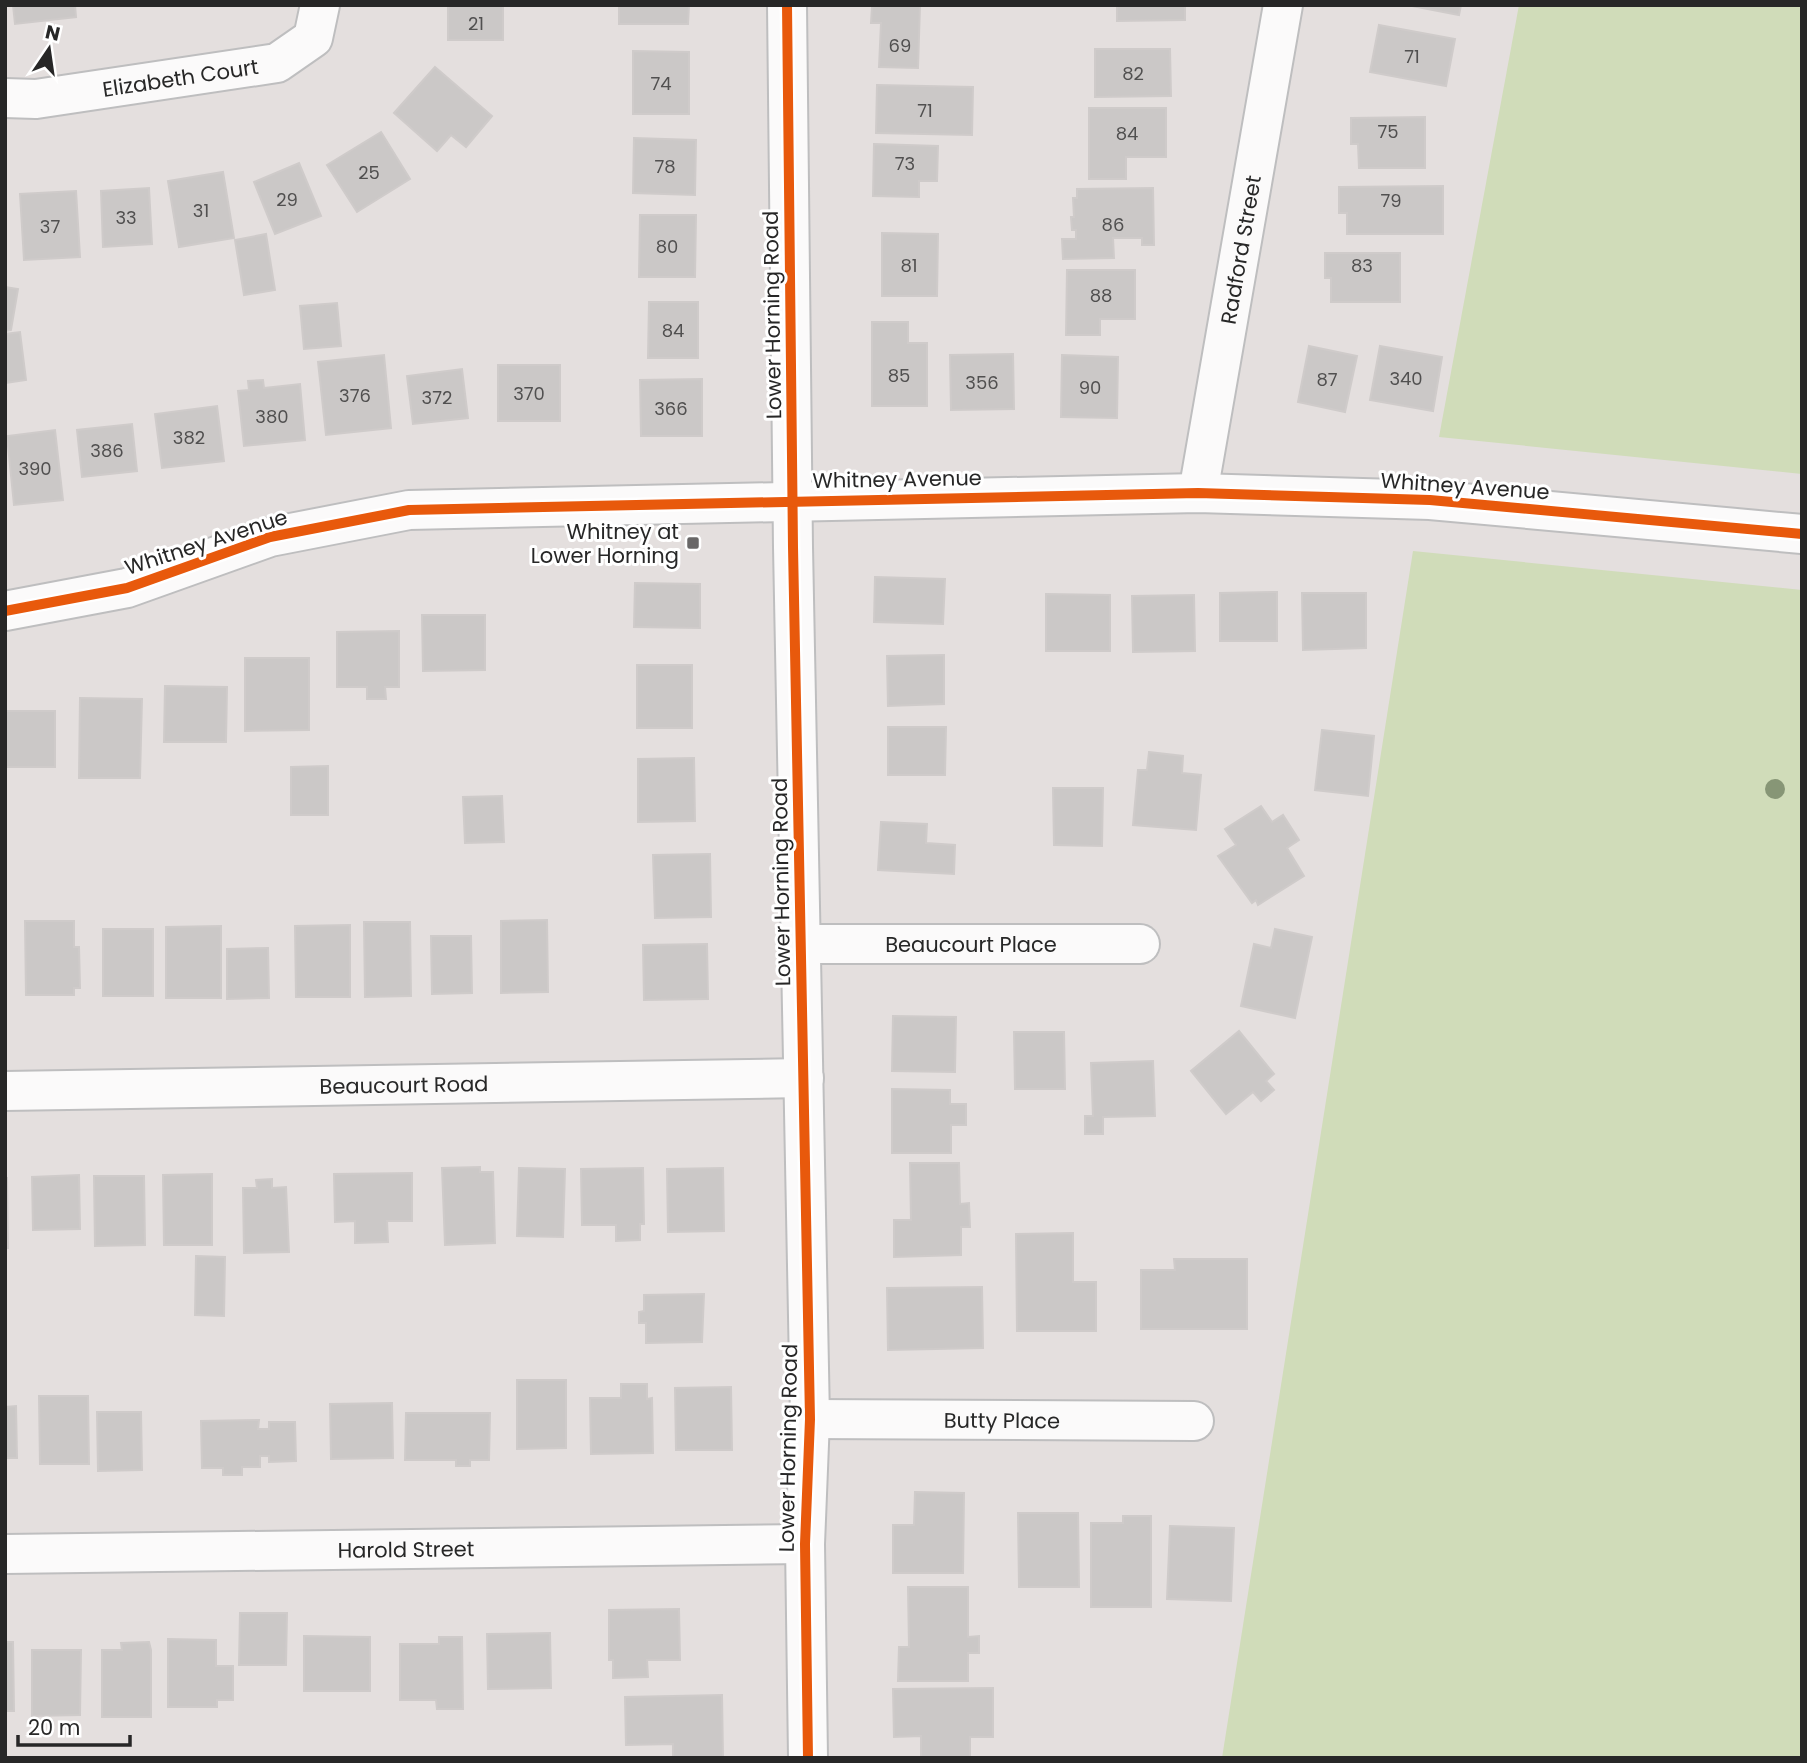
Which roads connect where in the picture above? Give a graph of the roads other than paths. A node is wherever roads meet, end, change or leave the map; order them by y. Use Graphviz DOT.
graph roads {
  1 [pos="320,5"];
  2 [pos="787,5"];
  3 [pos="1283,5"];
  4 [pos="5,98"];
  5 [pos="1198,493"];
  6 [pos="794,500"];
  7 [pos="1802,534"];
  8 [pos="5,611"];
  9 [pos="801,944"];
  10 [pos="1140,944"];
  11 [pos="804,1078"];
  12 [pos="5,1091"];
  13 [pos="810,1419"];
  14 [pos="1194,1421"];
  15 [pos="805,1544"];
  16 [pos="5,1554"];
  17 [pos="808,1758"];
  1 -- 4 [label="street, Elizabeth Court"];
  2 -- 6 [label="street, Lower Horning Road"];
  3 -- 5 [label="street, Radford Street"];
  5 -- 6 [label="street, Whitney Avenue"];
  5 -- 7 [label="street, Whitney Avenue"];
  6 -- 8 [label="street, Whitney Avenue"];
  6 -- 9 [label="street, Lower Horning Road"];
  9 -- 10 [label="street, Beaucourt Place"];
  9 -- 11 [label="street, Lower Horning Road"];
  11 -- 12 [label="street, Beaucourt Road"];
  11 -- 13 [label="street, Lower Horning Road"];
  13 -- 14 [label="street, Butty Place"];
  13 -- 15 [label="street, Lower Horning Road"];
  15 -- 16 [label="street, Harold Street"];
  15 -- 17 [label="street, Lower Horning Road"];
}
